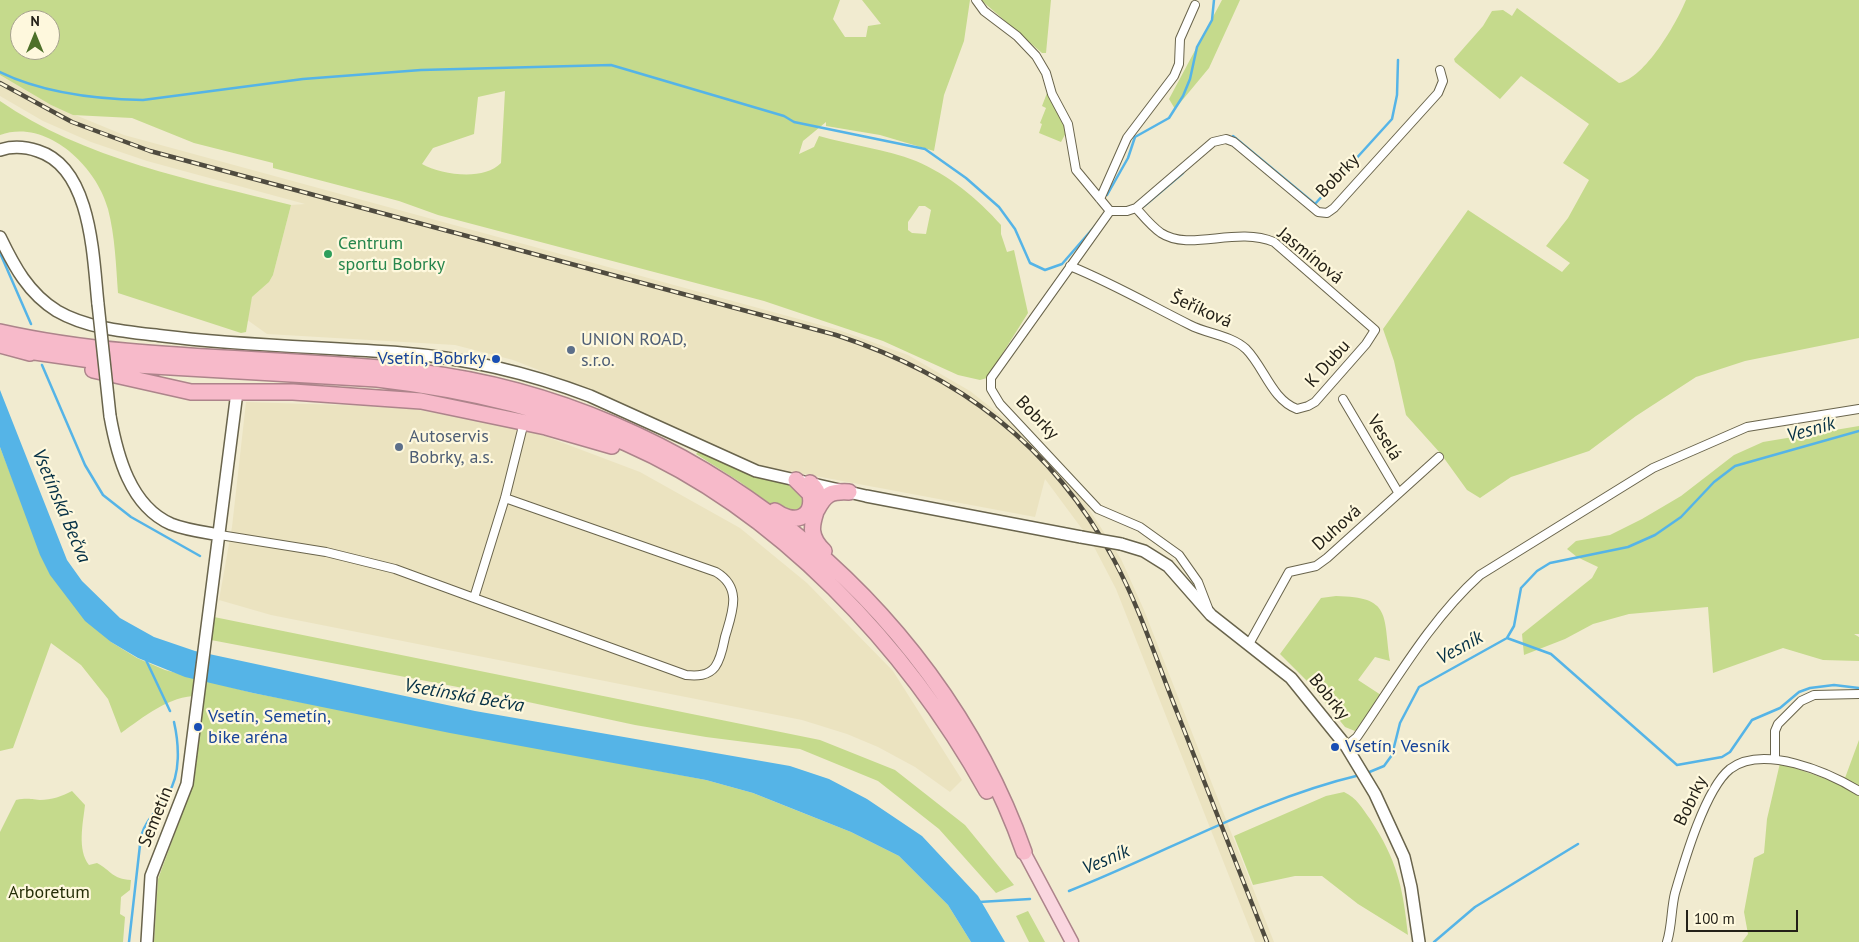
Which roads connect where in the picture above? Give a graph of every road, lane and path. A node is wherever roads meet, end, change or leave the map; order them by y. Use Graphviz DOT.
graph roads {
  1 [pos="976,0"];
  2 [pos="1195,5"];
  3 [pos="1440,70"];
  4 [pos="0,150"];
  5 [pos="1100,199"];
  6 [pos="1136,208"];
  7 [pos="1110,212"];
  8 [pos="0,237"];
  9 [pos="1070,266"];
  10 [pos="1375,330"];
  11 [pos="0,332"];
  12 [pos="22,344"];
  13 [pos="0,345"];
  14 [pos="237,392"];
  15 [pos="1343,399"];
  16 [pos="1859,409"];
  17 [pos="1297,410"];
  18 [pos="524,422"];
  19 [pos="1439,457"];
  20 [pos="712,474"];
  21 [pos="812,491"];
  22 [pos="849,492"];
  23 [pos="1398,492"];
  24 [pos="505,498"];
  25 [pos="734,504"];
  26 [pos="220,536"];
  27 [pos="474,598"];
  28 [pos="1211,614"];
  29 [pos="900,636"];
  30 [pos="1248,644"];
  31 [pos="1859,694"];
  32 [pos="1346,746"];
  33 [pos="1775,759"];
  34 [pos="1859,791"];
  35 [pos="1024,852"];
  36 [pos="147,942"];
  37 [pos="1072,942"];
  38 [pos="1418,942"];
  39 [pos="1667,942"];
  1 -- 5 [label="street"];
  2 -- 5 [label="street"];
  3 -- 6 [label="street, Bobrky"];
  4 -- 26 [label="street, bridge"];
  5 -- 7 [label="street"];
  6 -- 7 [label="street"];
  6 -- 10 [label="street, Jasmínová"];
  7 -- 9 [label="street, Bobrky"];
  8 -- 21 [label="street, Bobrky"];
  9 -- 17 [label="street, Šeříková"];
  9 -- 28 [label="street, Bobrky"];
  10 -- 17 [label="street, K Dubu"];
  11 -- 12 [label="highway"];
  12 -- 13 [label="highway"];
  12 -- 14 [label="highway"];
  12 -- 20 [label="highway"];
  12 -- 25 [label="highway"];
  14 -- 18 [label="highway"];
  14 -- 26 [label="street, Semetín"];
  15 -- 23 [label="street, Veselá"];
  16 -- 32 [label="street"];
  18 -- 24 [label="street"];
  18 -- 25 [label="highway"];
  19 -- 23 [label="street, Duhová"];
  20 -- 21 [label="highway"];
  20 -- 29 [label="highway"];
  21 -- 22 [label="street, Bobrky"];
  21 -- 22 [label="highway"];
  21 -- 29 [label="highway"];
  22 -- 28 [label="street, Bobrky, bridge"];
  23 -- 30 [label="street, Duhová"];
  24 -- 27 [label="street"];
  24 -- 27 [label="street"];
  25 -- 35 [label="highway"];
  26 -- 27 [label="street"];
  26 -- 36 [label="street, Semetín"];
  28 -- 30 [label="street, Bobrky"];
  29 -- 35 [label="highway"];
  30 -- 32 [label="street, Bobrky"];
  31 -- 33 [label="street"];
  32 -- 38 [label="street, Bobrky"];
  33 -- 34 [label="street, Bobrky"];
  33 -- 39 [label="street, Bobrky"];
  35 -- 37 [label="main road"];
}
